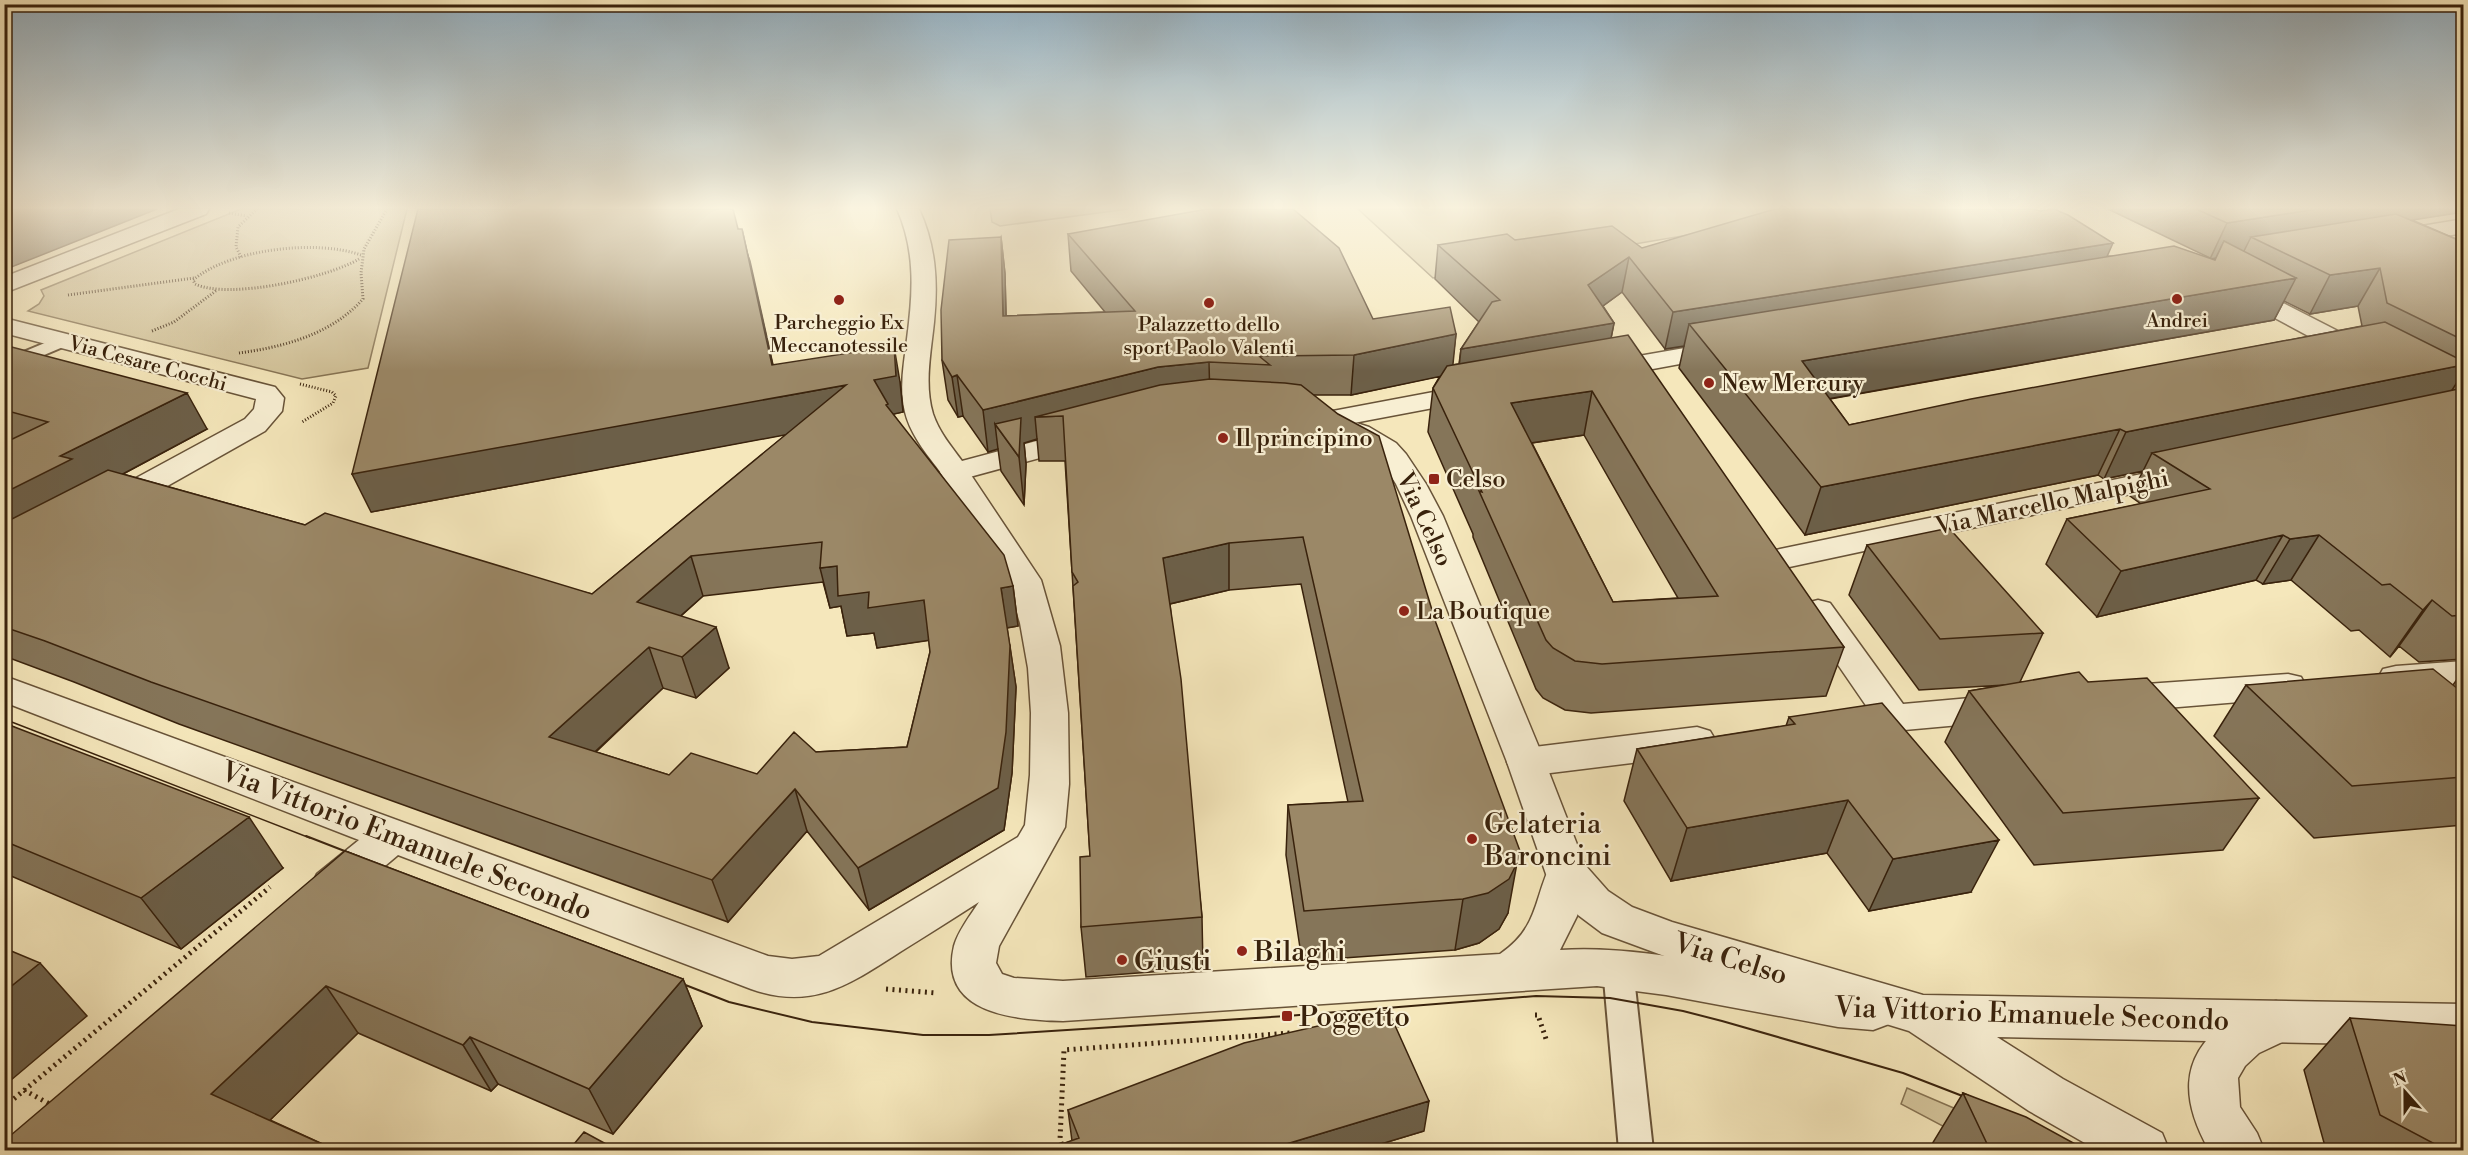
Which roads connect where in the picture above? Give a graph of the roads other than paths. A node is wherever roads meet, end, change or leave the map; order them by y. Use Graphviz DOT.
graph roads {
  1 [pos="62,263"];
  2 [pos="925,263"];
  3 [pos="2222,280"];
  4 [pos="4,286"];
  5 [pos="4,325"];
  6 [pos="64,340"];
  7 [pos="1748,345"];
  8 [pos="2380,364"];
  9 [pos="4,367"];
  10 [pos="1585,374"];
  11 [pos="1495,389"];
  12 [pos="1103,432"];
  13 [pos="955,472"];
  14 [pos="2207,480"];
  15 [pos="87,517"];
  16 [pos="2463,673"];
  17 [pos="2369,680"];
  18 [pos="2322,684"];
  19 [pos="4,688"];
  20 [pos="2087,702"];
  21 [pos="2040,705"];
  22 [pos="1893,717"];
  23 [pos="1810,727"];
  24 [pos="1727,737"];
  25 [pos="1526,762"];
  26 [pos="393,836"];
  27 [pos="1035,846"];
  28 [pos="1567,874"];
  29 [pos="286,899"];
  30 [pos="1618,968"];
  31 [pos="1511,971"];
  32 [pos="1918,1014"];
  33 [pos="2276,1022"];
  34 [pos="2463,1025"];
  35 [pos="1636,1150"];
  36 [pos="2144,1150"];
  37 [pos="2239,1150"];
  1 -- 4 [label="street"];
  2 -- 13 [label="street"];
  3 -- 8 [label="street"];
  5 -- 6 [label="street, Via Cesare Cocchi"];
  6 -- 9 [label="lane"];
  6 -- 15 [label="street, Via Cesare Cocchi"];
  7 -- 10 [label="street"];
  11 -- 25 [label="street, Via Celso"];
  12 -- 13 [label="street"];
  13 -- 27 [label="street"];
  14 -- 22 [label="street, Via Marcello Malpighi"];
  16 -- 17 [label="street"];
  18 -- 20 [label="street"];
  19 -- 26 [label="street, Via Vittorio Emanuele Secondo"];
  21 -- 22 [label="street"];
  22 -- 23 [label="street"];
  24 -- 25 [label="street"];
  25 -- 28 [label="street, Via Celso"];
  26 -- 27 [label="street, Via Vittorio Emanuele Secondo"];
  26 -- 29 [label="street"];
  27 -- 31 [label="street, Via Vittorio Emanuele Secondo"];
  28 -- 31 [label="street"];
  28 -- 32 [label="street, Via Celso"];
  30 -- 31 [label="street, Via Vittorio Emanuele Secondo"];
  30 -- 32 [label="street, Via Vittorio Emanuele Secondo"];
  30 -- 35 [label="lane"];
  32 -- 33 [label="street, Via Vittorio Emanuele Secondo"];
  32 -- 36 [label="street"];
  33 -- 34 [label="street, Via Vittorio Emanuele Secondo"];
  33 -- 37 [label="street"];
}
